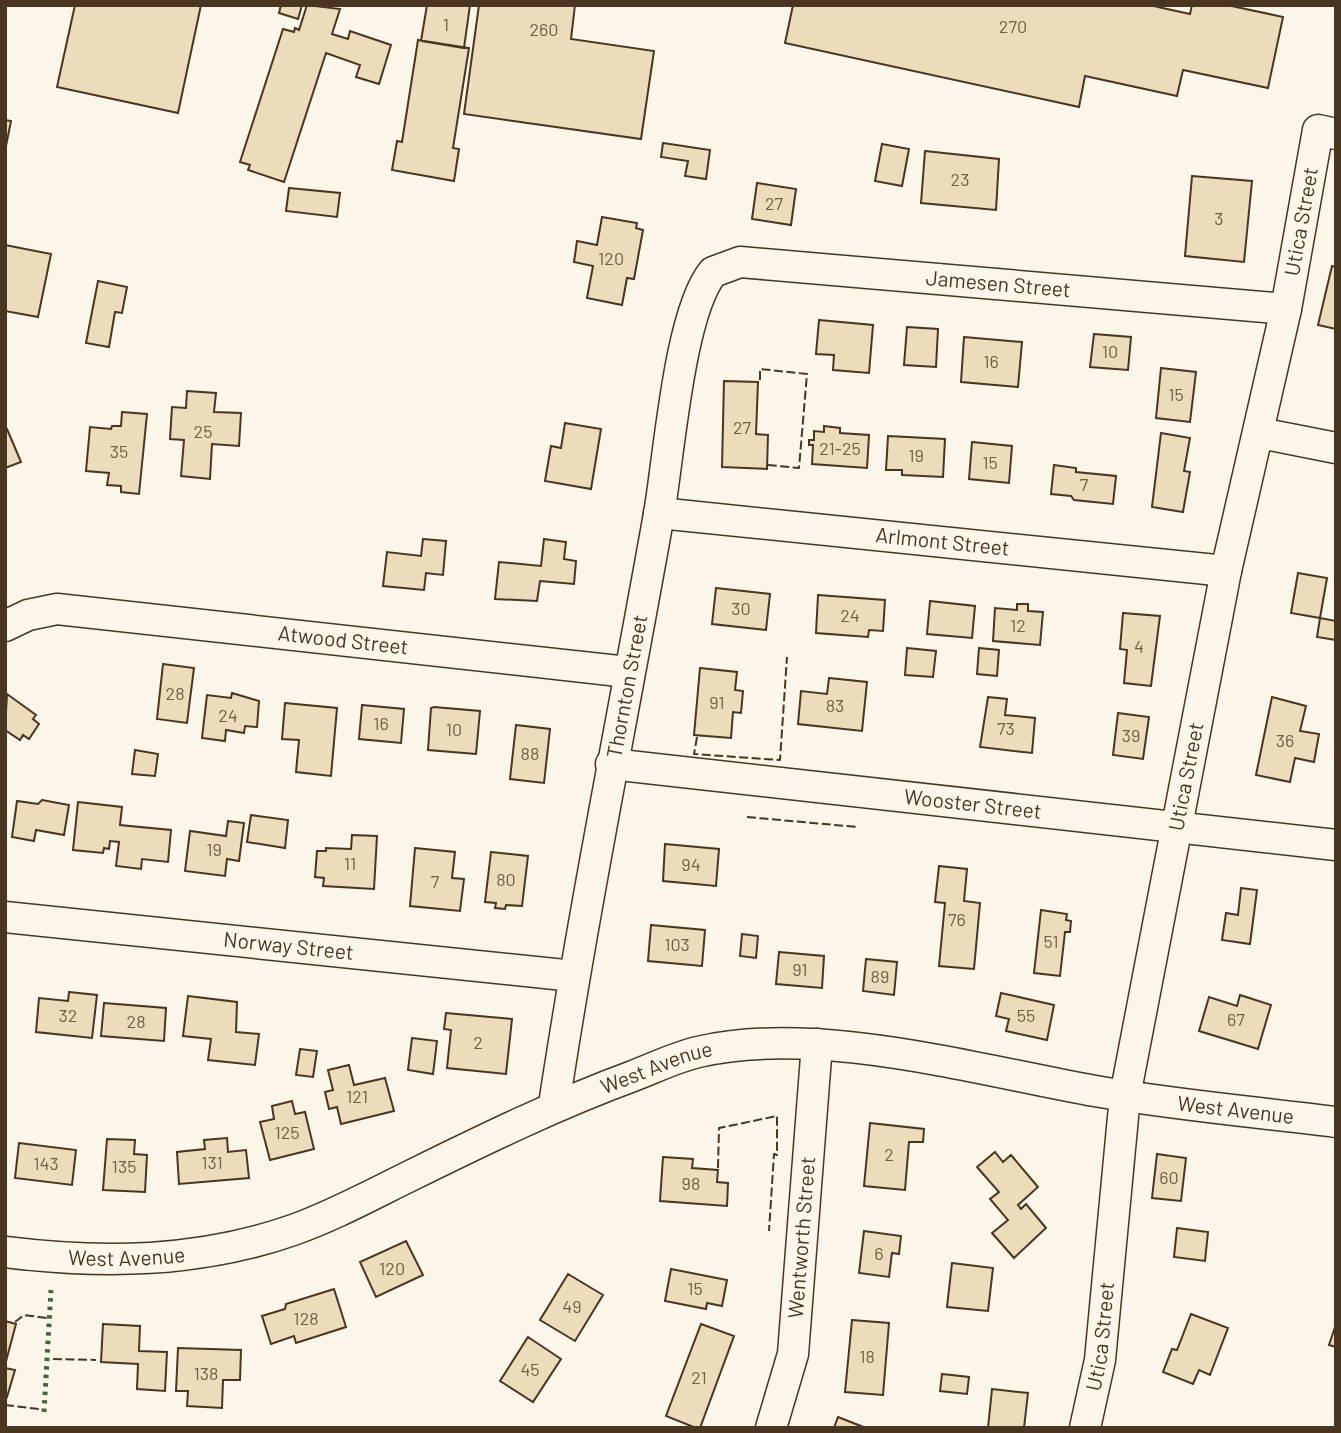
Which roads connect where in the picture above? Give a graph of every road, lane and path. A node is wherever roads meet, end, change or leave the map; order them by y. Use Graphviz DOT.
graph roads {
  1 [pos="1327,132"];
  2 [pos="713,272"];
  3 [pos="1286,309"];
  4 [pos="1260,433"];
  5 [pos="1336,448"];
  6 [pos="659,513"];
  7 [pos="1226,571"];
  8 [pos="5,626"];
  9 [pos="628,672"];
  10 [pos="611,764"];
  11 [pos="1178,826"];
  12 [pos="1336,845"];
  13 [pos="5,917"];
  14 [pos="574,976"];
  15 [pos="817,1044"];
  16 [pos="1125,1096"];
  17 [pos="554,1105"];
  18 [pos="1336,1122"];
  19 [pos="5,1252"];
  20 [pos="771,1428"];
  21 [pos="1086,1428"];
  1 -- 3 [label="street, Utica Street"];
  2 -- 3 [label="street, Jamesen Street"];
  2 -- 6 [label="street, Thornton Street"];
  3 -- 4 [label="street, Utica Street"];
  4 -- 5 [label="street"];
  4 -- 7 [label="street, Utica Street"];
  6 -- 7 [label="street, Arlmont Street"];
  6 -- 9 [label="street, Thornton Street"];
  7 -- 11 [label="street, Utica Street"];
  8 -- 9 [label="street, Atwood Street"];
  9 -- 10 [label="street, Thornton Street"];
  10 -- 11 [label="street, Wooster Street"];
  10 -- 14 [label="street, Thornton Street"];
  11 -- 12 [label="street, Wooster Street"];
  11 -- 16 [label="street, Utica Street"];
  13 -- 14 [label="street, Norway Street"];
  14 -- 17 [label="street, Thornton Street"];
  15 -- 16 [label="street, West Avenue"];
  15 -- 17 [label="street, West Avenue"];
  15 -- 20 [label="street, Wentworth Street"];
  16 -- 18 [label="street, West Avenue"];
  16 -- 21 [label="street, Utica Street"];
  17 -- 19 [label="street, West Avenue"];
}
